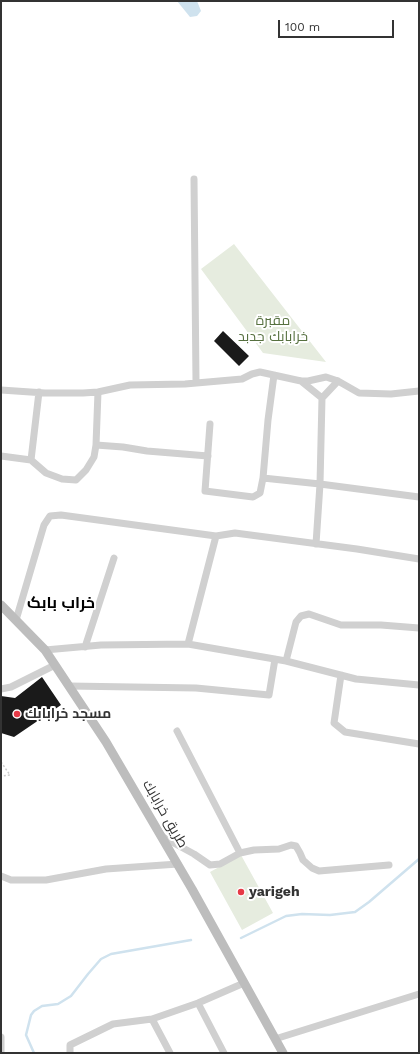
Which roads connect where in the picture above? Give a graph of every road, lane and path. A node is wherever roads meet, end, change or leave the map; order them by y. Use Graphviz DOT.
graph roads {
  1 [pos="194,179"];
  2 [pos="274,375"];
  3 [pos="301,381"];
  4 [pos="338,381"];
  5 [pos="196,382"];
  6 [pos="1,390"];
  7 [pos="419,391"];
  8 [pos="39,392"];
  9 [pos="98,392"];
  10 [pos="322,398"];
  11 [pos="210,424"];
  12 [pos="96,445"];
  13 [pos="1,456"];
  14 [pos="208,456"];
  15 [pos="31,460"];
  16 [pos="263,478"];
  17 [pos="320,484"];
  18 [pos="419,497"];
  19 [pos="216,536"];
  20 [pos="316,544"];
  21 [pos="114,558"];
  22 [pos="419,559"];
  23 [pos="1,605"];
  24 [pos="16,620"];
  25 [pos="419,628"];
  26 [pos="188,644"];
  27 [pos="85,647"];
  28 [pos="45,650"];
  29 [pos="275,659"];
  30 [pos="286,661"];
  31 [pos="55,665"];
  32 [pos="341,675"];
  33 [pos="419,685"];
  34 [pos="69,686"];
  35 [pos="1,689"];
  36 [pos="177,731"];
  37 [pos="419,744"];
  38 [pos="1,762"];
  39 [pos="1,776"];
  40 [pos="161,836"];
  41 [pos="240,853"];
  42 [pos="178,864"];
  43 [pos="389,865"];
  44 [pos="1,876"];
  45 [pos="244,983"];
  46 [pos="419,994"];
  47 [pos="198,1003"];
  48 [pos="152,1019"];
  49 [pos="1,1037"];
  50 [pos="275,1040"];
  51 [pos="1,1053"];
  52 [pos="70,1053"];
  53 [pos="170,1053"];
  54 [pos="224,1053"];
  55 [pos="282,1053"];
  1 -- 5 [label="street"];
  2 -- 3 [label="street"];
  2 -- 5 [label="street"];
  2 -- 16 [label="street"];
  3 -- 4 [label="street"];
  3 -- 10 [label="street"];
  4 -- 7 [label="street"];
  4 -- 10 [label="street"];
  5 -- 9 [label="street"];
  6 -- 8 [label="street"];
  8 -- 9 [label="street"];
  8 -- 15 [label="street"];
  9 -- 12 [label="street"];
  10 -- 17 [label="street"];
  11 -- 14 [label="street"];
  12 -- 14 [label="street"];
  12 -- 15 [label="street"];
  13 -- 15 [label="street"];
  14 -- 16 [label="street"];
  16 -- 17 [label="street"];
  17 -- 18 [label="street"];
  17 -- 20 [label="street"];
  19 -- 20 [label="street"];
  19 -- 24 [label="street"];
  19 -- 26 [label="street"];
  20 -- 22 [label="street"];
  21 -- 27 [label="street"];
  23 -- 24 [label="main road, طريق خرابابك"];
  24 -- 28 [label="main road, طريق خرابابك"];
  25 -- 30 [label="street"];
  26 -- 27 [label="street"];
  26 -- 29 [label="street"];
  27 -- 28 [label="street"];
  28 -- 31 [label="main road, طريق خرابابك"];
  29 -- 30 [label="street"];
  29 -- 34 [label="street"];
  30 -- 32 [label="street"];
  31 -- 34 [label="main road, طريق خرابابك"];
  31 -- 35 [label="street"];
  32 -- 33 [label="street"];
  32 -- 37 [label="street"];
  34 -- 40 [label="main road, طريق خرابابك"];
  36 -- 41 [label="street"];
  38 -- 39 [label="path"];
  40 -- 41 [label="street"];
  40 -- 42 [label="main road, طريق خرابابك"];
  41 -- 43 [label="street"];
  42 -- 44 [label="street"];
  42 -- 45 [label="main road, طريق خرابابك"];
  45 -- 47 [label="street"];
  45 -- 50 [label="main road, طريق خرابابك"];
  46 -- 50 [label="street"];
  47 -- 48 [label="street"];
  47 -- 54 [label="street"];
  48 -- 52 [label="street"];
  48 -- 53 [label="street"];
  49 -- 51 [label="street"];
  50 -- 55 [label="main road, طريق خرابابك"];
}
